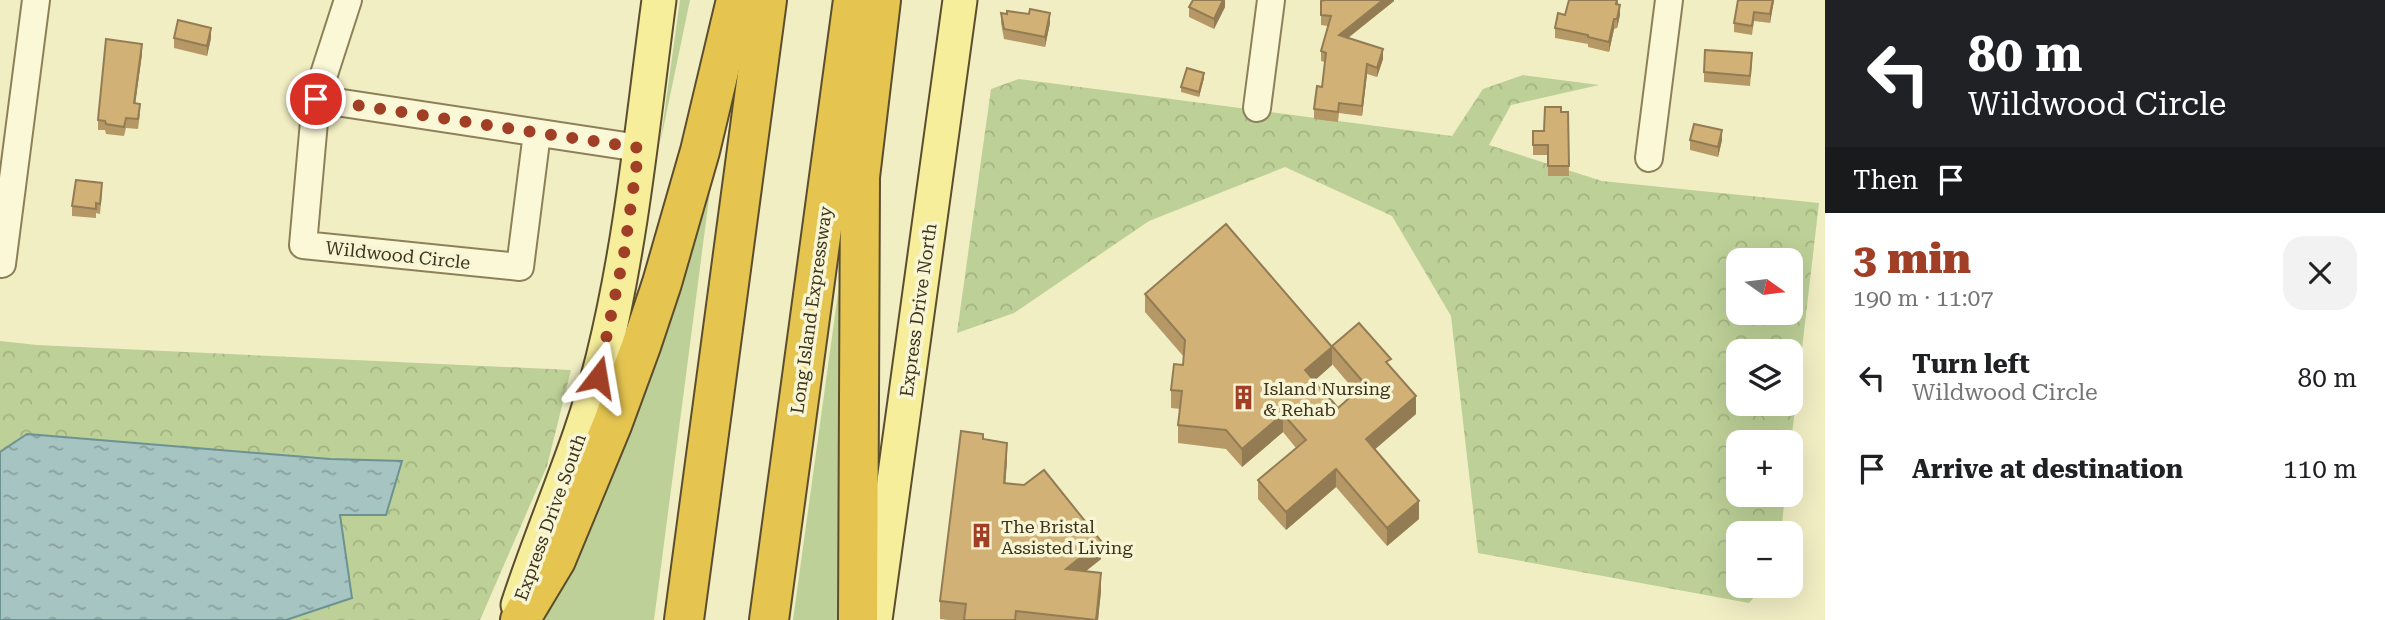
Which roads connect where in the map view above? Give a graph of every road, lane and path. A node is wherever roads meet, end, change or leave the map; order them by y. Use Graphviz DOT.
graph roads {
  1 [pos="36,0"];
  2 [pos="348,0"];
  3 [pos="659,0"];
  4 [pos="736,0"];
  5 [pos="767,0"];
  6 [pos="853,0"];
  7 [pos="881,0"];
  8 [pos="960,0"];
  9 [pos="1271,0"];
  10 [pos="1669,0"];
  11 [pos="316,99"];
  12 [pos="1257,108"];
  13 [pos="537,133"];
  14 [pos="639,148"];
  15 [pos="1648,158"];
  16 [pos="2,264"];
  17 [pos="513,620"];
  18 [pos="520,620"];
  19 [pos="684,620"];
  20 [pos="769,620"];
  21 [pos="858,620"];
  22 [pos="876,620"];
  1 -- 16 [label="street"];
  2 -- 11 [label="street"];
  3 -- 14 [label="main road, Express Drive South"];
  4 -- 18 [label="highway"];
  5 -- 19 [label="highway"];
  6 -- 20 [label="highway, Long Island Expressway"];
  7 -- 21 [label="highway"];
  8 -- 22 [label="main road, Express Drive North"];
  9 -- 12 [label="street"];
  10 -- 15 [label="street"];
  11 -- 13 [label="street"];
  11 -- 13 [label="street, Wildwood Circle"];
  13 -- 14 [label="street"];
  14 -- 17 [label="main road, Express Drive South"];
}
